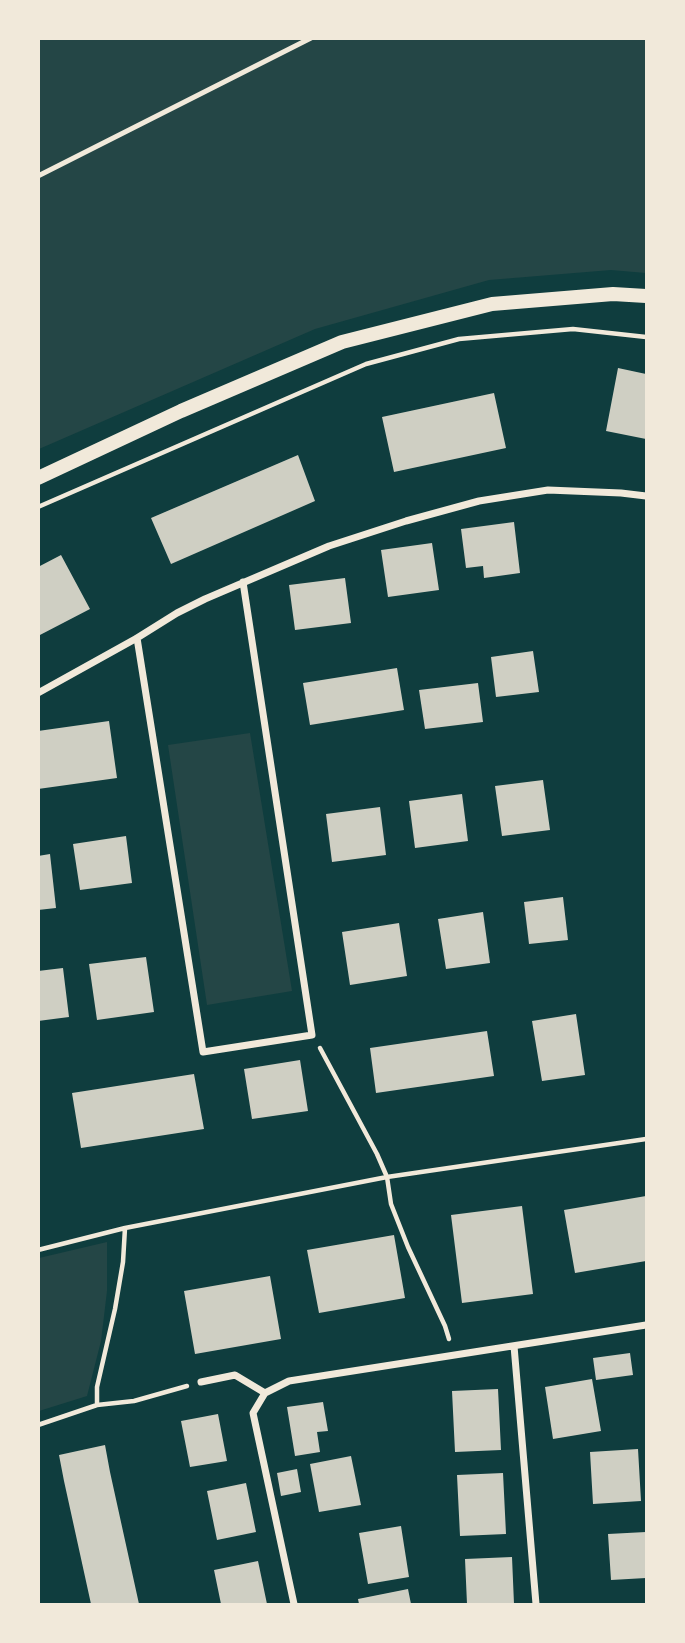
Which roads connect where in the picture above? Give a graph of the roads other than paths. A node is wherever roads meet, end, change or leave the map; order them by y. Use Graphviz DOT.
graph roads {
  1 [pos="311,38"];
  2 [pos="38,176"];
  3 [pos="646,296"];
  4 [pos="38,478"];
  5 [pos="646,496"];
  6 [pos="243,582"];
  7 [pos="137,638"];
  8 [pos="38,693"];
  9 [pos="646,1325"];
  10 [pos="514,1346"];
  11 [pos="201,1382"];
  12 [pos="265,1393"];
  13 [pos="294,1605"];
  14 [pos="536,1605"];
  1 -- 2 [label="lane"];
  3 -- 4 [label="main road"];
  5 -- 6 [label="street"];
  6 -- 7 [label="street"];
  6 -- 7 [label="street"];
  7 -- 8 [label="street"];
  9 -- 10 [label="street"];
  10 -- 12 [label="street"];
  10 -- 14 [label="street"];
  11 -- 12 [label="street"];
  12 -- 13 [label="street"];
}
